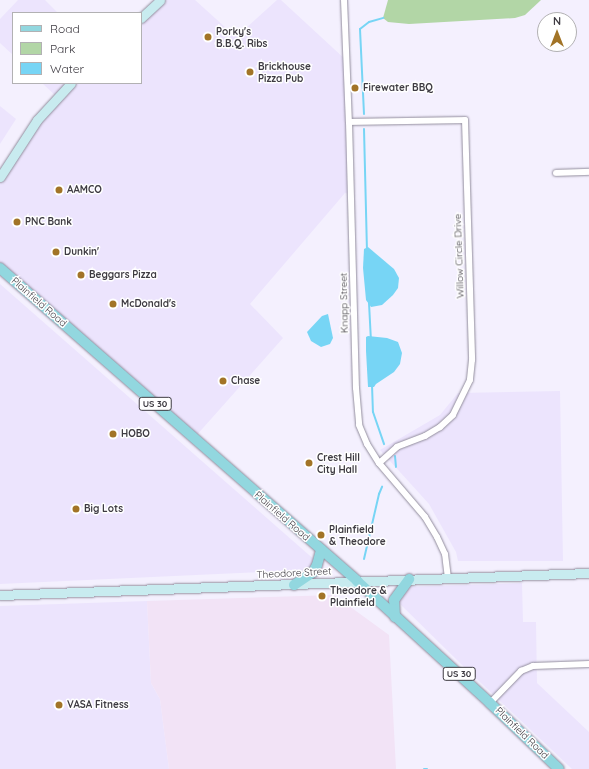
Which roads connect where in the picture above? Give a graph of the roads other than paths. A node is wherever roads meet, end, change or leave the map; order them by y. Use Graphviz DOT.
graph roads {
  1 [pos="160,0"];
  2 [pos="344,0"];
  3 [pos="142,17"];
  4 [pos="69,84"];
  5 [pos="349,122"];
  6 [pos="589,172"];
  7 [pos="556,173"];
  8 [pos="0,177"];
  9 [pos="0,268"];
  10 [pos="379,463"];
  11 [pos="321,550"];
  12 [pos="589,573"];
  13 [pos="448,578"];
  14 [pos="409,579"];
  15 [pos="356,581"];
  16 [pos="294,585"];
  17 [pos="0,595"];
  18 [pos="395,617"];
  19 [pos="589,664"];
  20 [pos="490,702"];
  21 [pos="559,769"];
  1 -- 3 [label="main road"];
  2 -- 5 [label="street, Knapp Street"];
  4 -- 8 [label="main road"];
  5 -- 10 [label="street, Knapp Street"];
  5 -- 10 [label="street, Willow Circle Drive"];
  6 -- 7 [label="street"];
  9 -- 11 [label="main road, Plainfield Road / US 30"];
  10 -- 13 [label="street, Knapp Street"];
  11 -- 15 [label="main road, Plainfield Road / US 30"];
  11 -- 16 [label="main road"];
  12 -- 13 [label="main road, Theodore Street"];
  13 -- 14 [label="main road, Theodore Street"];
  14 -- 15 [label="main road, Theodore Street"];
  14 -- 18 [label="main road"];
  15 -- 16 [label="main road, Theodore Street"];
  15 -- 18 [label="main road, Plainfield Road / US 30"];
  16 -- 17 [label="main road, Theodore Street"];
  18 -- 20 [label="main road, Plainfield Road / US 30"];
  19 -- 20 [label="street"];
  20 -- 21 [label="main road, Plainfield Road / US 30"];
}
